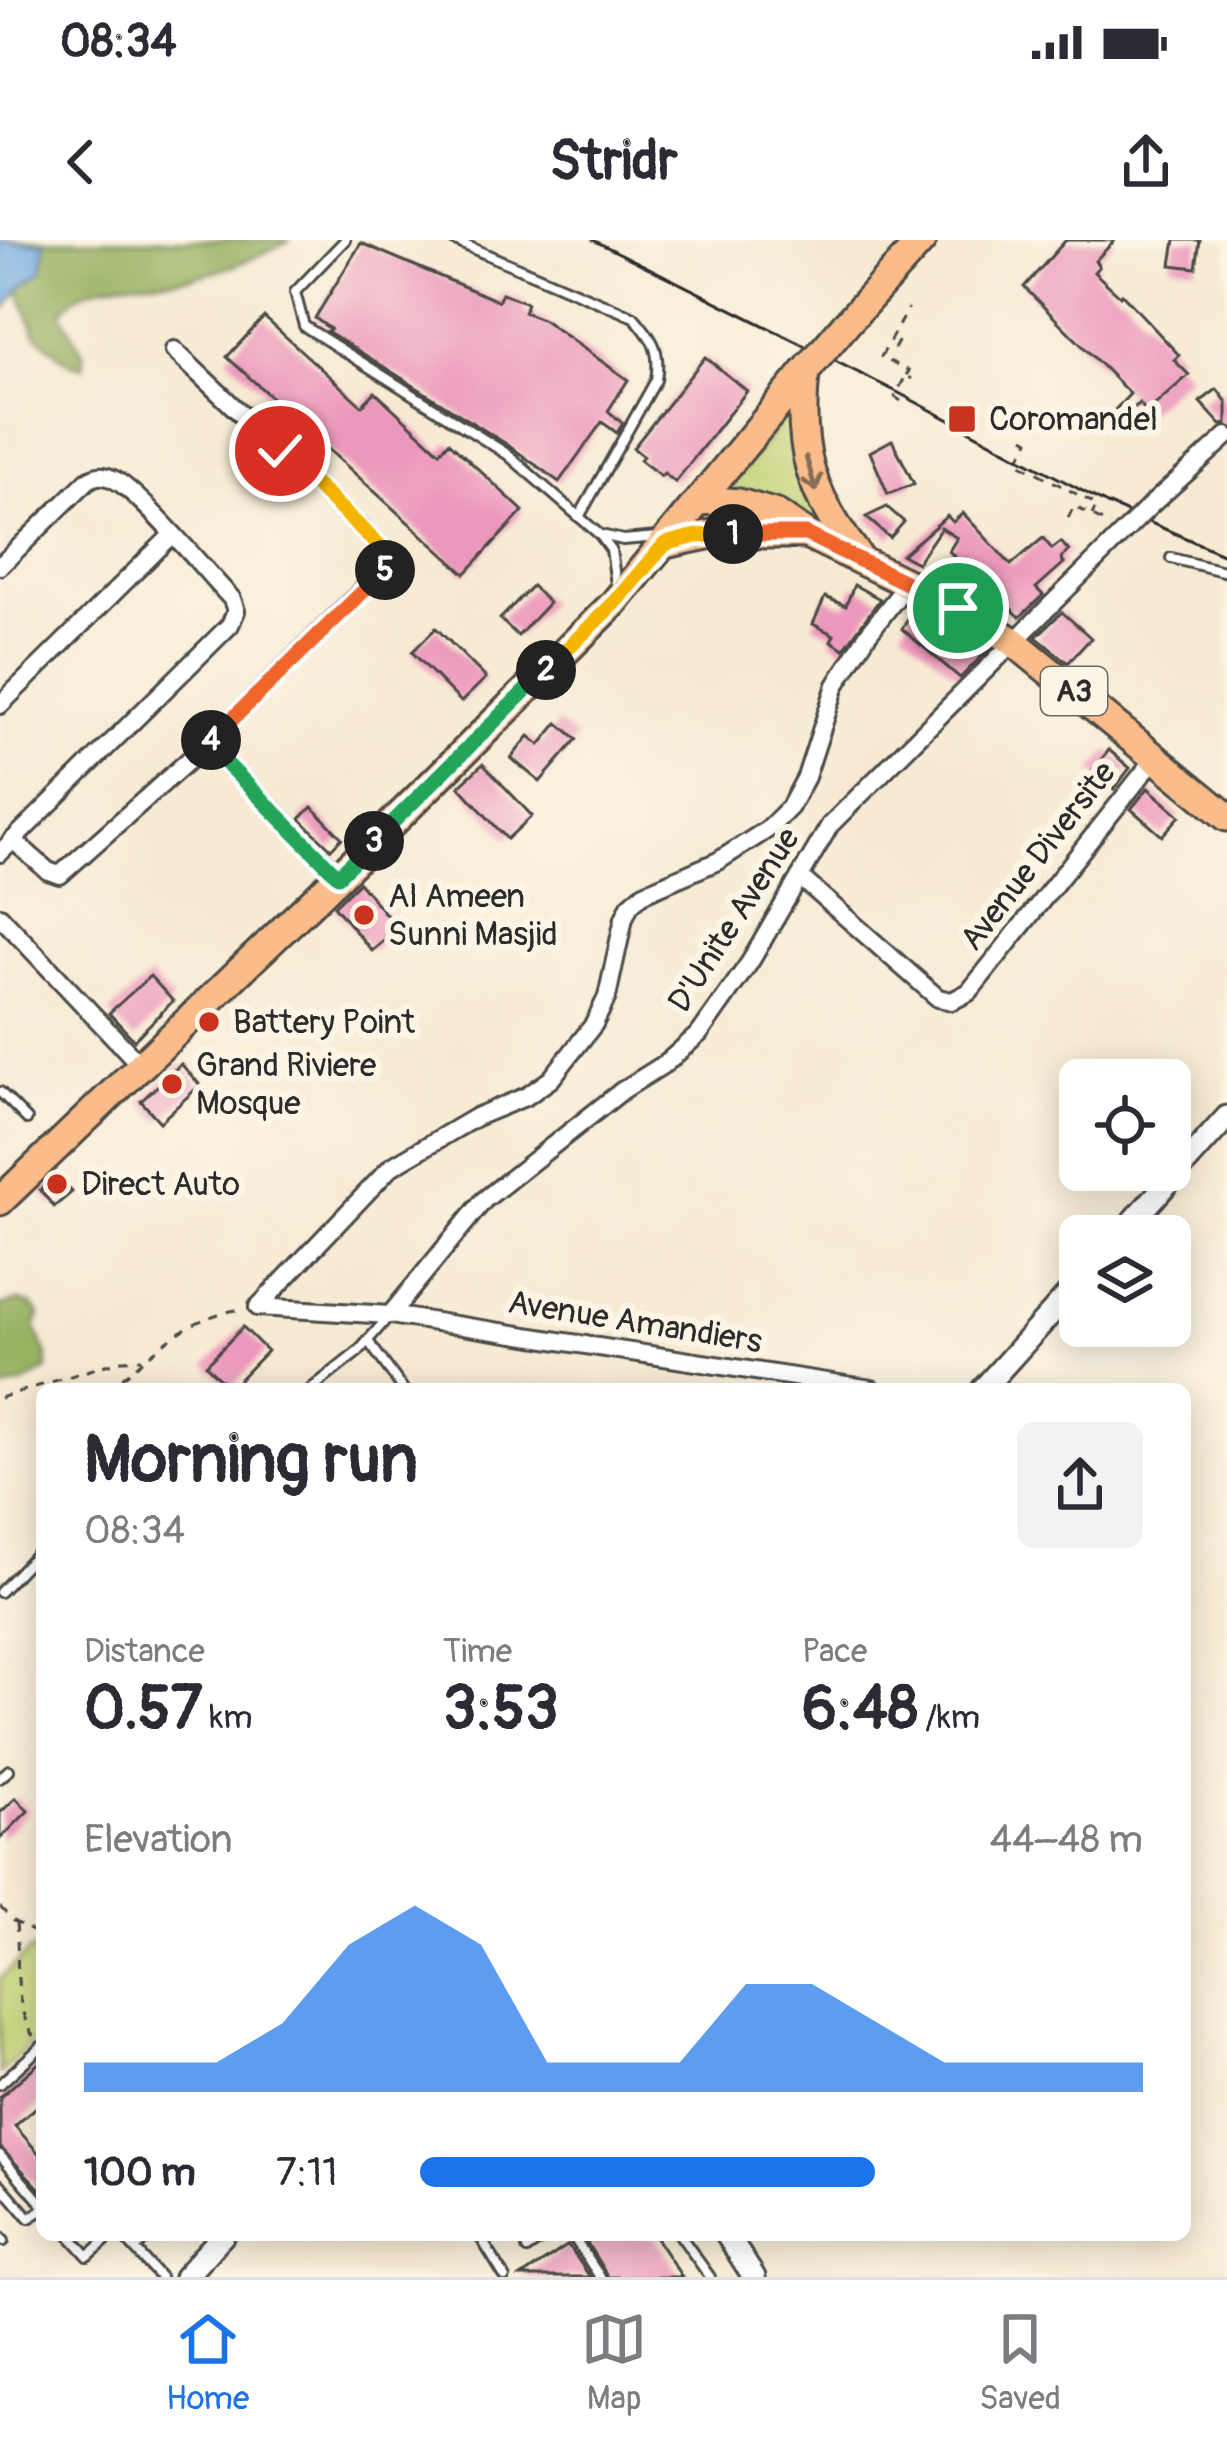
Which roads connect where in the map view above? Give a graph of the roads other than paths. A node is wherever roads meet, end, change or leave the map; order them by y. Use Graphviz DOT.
graph roads {
  1 [pos="345,240"];
  2 [pos="453,240"];
  3 [pos="922,240"];
  4 [pos="174,350"];
  5 [pos="807,370"];
  6 [pos="1227,436"];
  7 [pos="702,500"];
  8 [pos="579,517"];
  9 [pos="746,532"];
  10 [pos="806,534"];
  11 [pos="172,535"];
  12 [pos="600,535"];
  13 [pos="669,539"];
  14 [pos="1171,558"];
  15 [pos="862,561"];
  16 [pos="0,566"];
  17 [pos="1227,572"];
  18 [pos="908,583"];
  19 [pos="614,603"];
  20 [pos="1014,642"];
  21 [pos="0,705"];
  22 [pos="207,744"];
  23 [pos="1156,757"];
  24 [pos="1227,817"];
  25 [pos="7,847"];
  26 [pos="338,876"];
  27 [pos="800,878"];
  28 [pos="0,916"];
  29 [pos="142,1067"];
  30 [pos="0,1093"];
  31 [pos="1227,1117"];
  32 [pos="27,1119"];
  33 [pos="0,1201"];
  34 [pos="1139,1215"];
  35 [pos="1059,1304"];
  36 [pos="390,1315"];
  37 [pos="368,1341"];
  38 [pos="318,1383"];
  39 [pos="399,1383"];
  40 [pos="833,1383"];
  41 [pos="988,1383"];
  42 [pos="36,1555"];
  43 [pos="0,1592"];
  44 [pos="9,1770"];
  45 [pos="0,1778"];
  46 [pos="36,2051"];
  47 [pos="0,2084"];
  48 [pos="0,2156"];
  49 [pos="0,2184"];
  50 [pos="36,2200"];
  51 [pos="36,2212"];
  52 [pos="75,2241"];
  53 [pos="105,2241"];
  54 [pos="128,2241"];
  55 [pos="144,2241"];
  56 [pos="218,2241"];
  57 [pos="483,2241"];
  58 [pos="539,2241"];
  59 [pos="576,2241"];
  60 [pos="684,2241"];
  61 [pos="731,2241"];
  62 [pos="135,2249"];
  63 [pos="527,2249"];
  64 [pos="160,2277"];
  65 [pos="185,2277"];
  66 [pos="505,2277"];
  67 [pos="600,2277"];
  68 [pos="710,2277"];
  69 [pos="754,2277"];
  1 -- 8 [label="lane"];
  2 -- 8 [label="lane"];
  3 -- 5 [label="main road, bridge"];
  4 -- 22 [label="street"];
  5 -- 7 [label="main road"];
  5 -- 15 [label="main road, A3, one-way"];
  6 -- 20 [label="street, D'Unite Avenue, bridge"];
  7 -- 9 [label="main road"];
  7 -- 10 [label="main road, A3"];
  7 -- 13 [label="main road"];
  8 -- 12 [label="lane"];
  9 -- 10 [label="main road, A3"];
  9 -- 13 [label="main road, A3"];
  10 -- 15 [label="main road, A3"];
  11 -- 16 [label="street"];
  11 -- 21 [label="street"];
  11 -- 25 [label="street"];
  12 -- 13 [label="lane"];
  12 -- 19 [label="lane"];
  13 -- 19 [label="main road"];
  14 -- 17 [label="lane"];
  15 -- 18 [label="main road, A3"];
  18 -- 20 [label="main road, A3"];
  18 -- 36 [label="street, Avenue Amandiers"];
  19 -- 26 [label="main road"];
  20 -- 23 [label="main road, A3"];
  20 -- 27 [label="street, D'Unite Avenue"];
  22 -- 25 [label="street"];
  22 -- 26 [label="street"];
  23 -- 24 [label="main road, A3"];
  23 -- 27 [label="street, Avenue Diversite"];
  26 -- 29 [label="main road"];
  27 -- 36 [label="street, D'Unite Avenue"];
  28 -- 29 [label="street"];
  29 -- 33 [label="main road"];
  30 -- 32 [label="lane"];
  31 -- 34 [label="street"];
  35 -- 41 [label="street"];
  36 -- 37 [label="lane"];
  36 -- 40 [label="street, Avenue Amandiers"];
  37 -- 38 [label="lane"];
  37 -- 39 [label="lane"];
  42 -- 43 [label="lane"];
  44 -- 45 [label="lane"];
  46 -- 47 [label="lane"];
  48 -- 50 [label="lane"];
  49 -- 51 [label="lane"];
  52 -- 53 [label="lane"];
  54 -- 62 [label="lane"];
  55 -- 62 [label="lane"];
  56 -- 65 [label="street"];
  57 -- 66 [label="lane"];
  58 -- 63 [label="lane"];
  59 -- 67 [label="lane"];
  60 -- 68 [label="lane"];
  61 -- 69 [label="street"];
  62 -- 64 [label="lane"];
}
